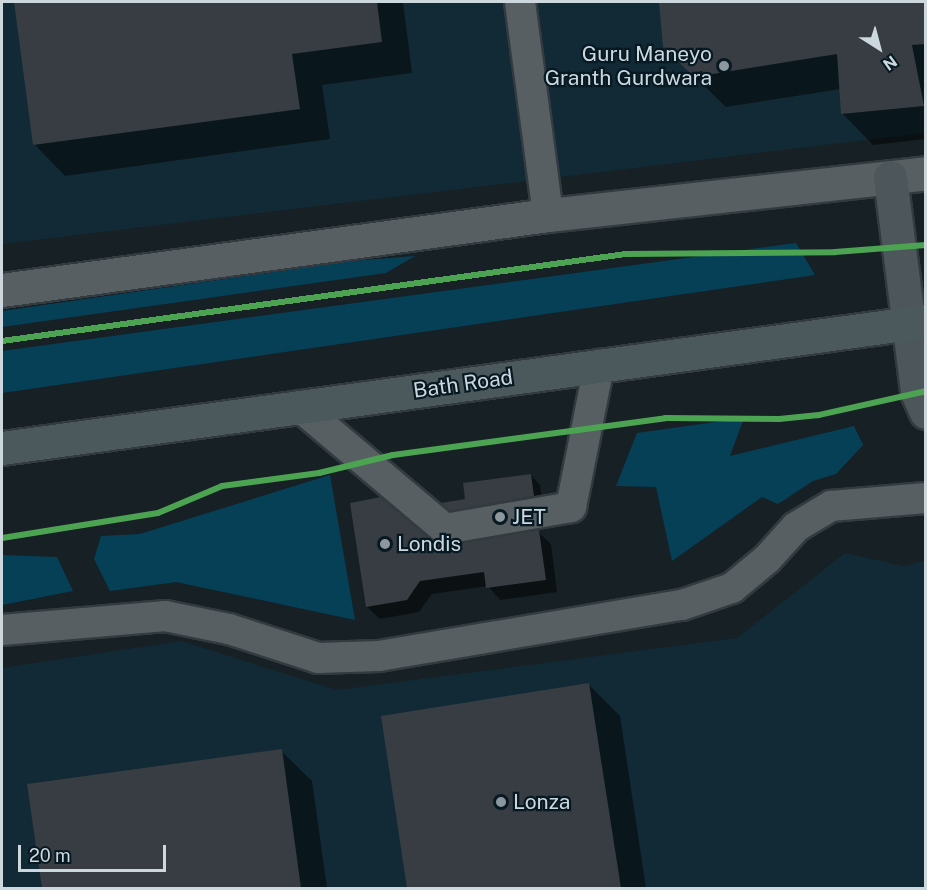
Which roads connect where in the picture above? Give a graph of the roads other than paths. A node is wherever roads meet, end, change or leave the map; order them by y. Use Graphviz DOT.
graph roads {
  1 [pos="520,2"];
  2 [pos="926,173"];
  3 [pos="890,177"];
  4 [pos="548,215"];
  5 [pos="2,290"];
  6 [pos="917,322"];
  7 [pos="598,365"];
  8 [pos="299,406"];
  9 [pos="926,412"];
  10 [pos="2,448"];
  11 [pos="926,498"];
  12 [pos="2,630"];
  1 -- 4 [label="lane"];
  2 -- 3 [label="street"];
  3 -- 4 [label="street"];
  3 -- 6 [label="street"];
  4 -- 5 [label="street"];
  6 -- 7 [label="main road, Bath Road"];
  6 -- 9 [label="street"];
  7 -- 8 [label="main road, Bath Road"];
  7 -- 8 [label="lane"];
  8 -- 10 [label="main road, Bath Road"];
  11 -- 12 [label="lane"];
}
